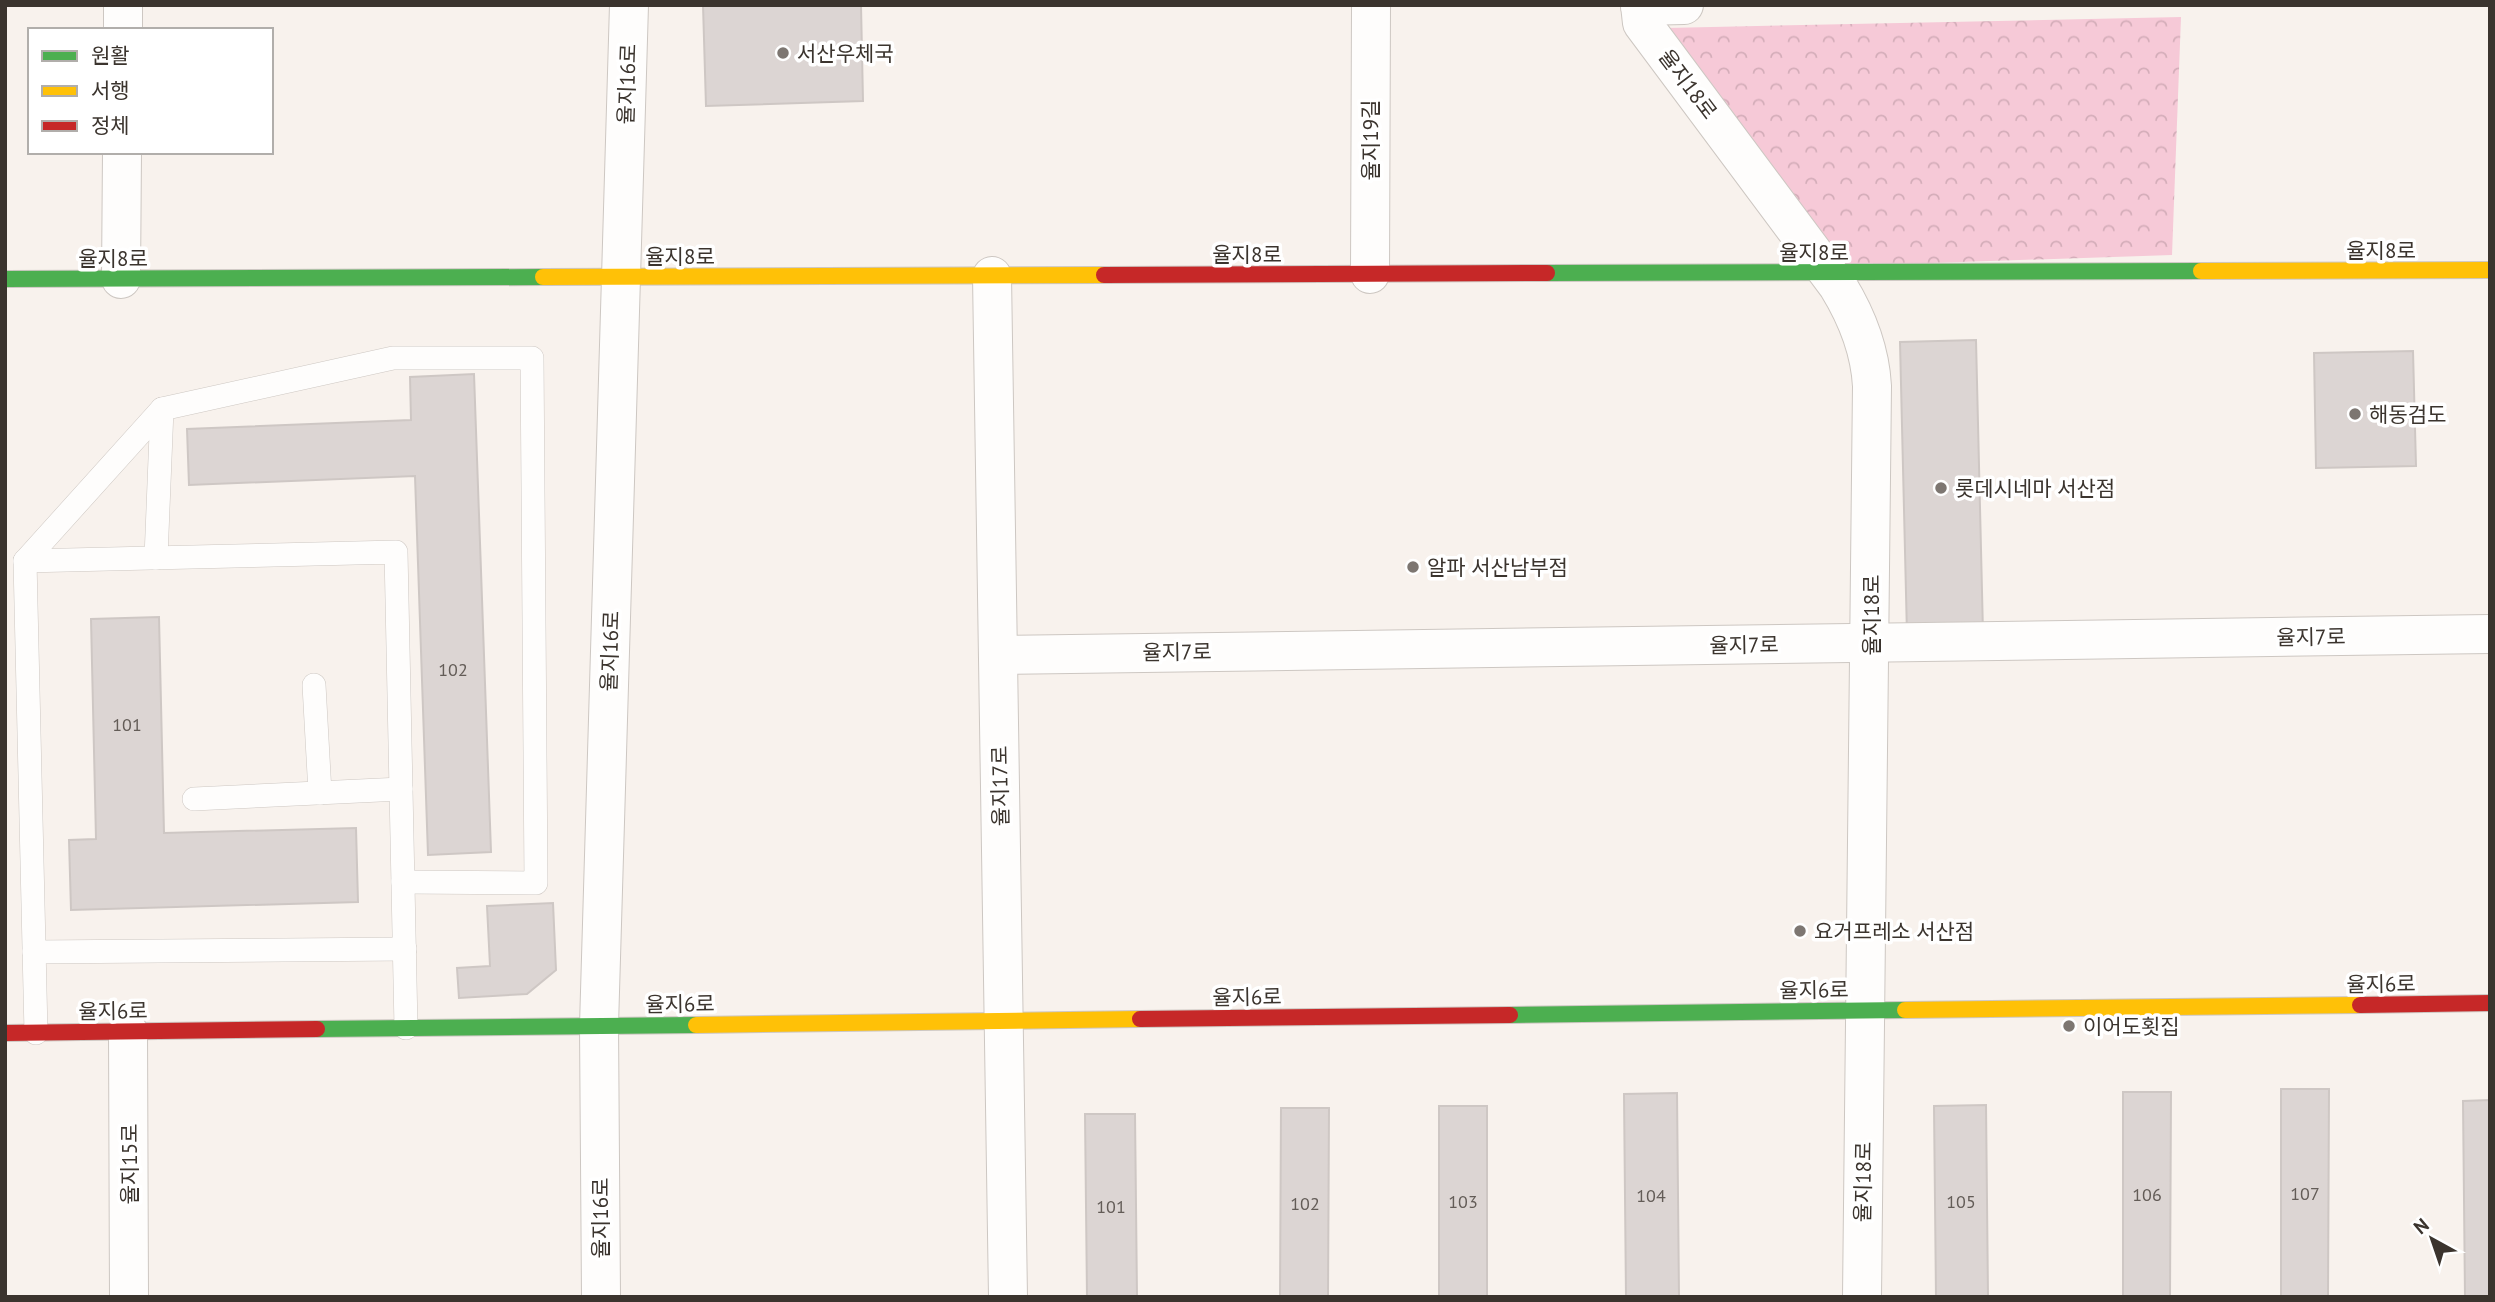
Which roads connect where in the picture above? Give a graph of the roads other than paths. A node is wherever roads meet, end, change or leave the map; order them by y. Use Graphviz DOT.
graph roads {
  1 [pos="123,5"];
  2 [pos="629,5"];
  3 [pos="1371,5"];
  4 [pos="1684,5"];
  5 [pos="1640,6"];
  6 [pos="123,28"];
  7 [pos="122,154"];
  8 [pos="2490,270"];
  9 [pos="1829,273"];
  10 [pos="1370,274"];
  11 [pos="992,276"];
  12 [pos="621,277"];
  13 [pos="5,279"];
  14 [pos="121,279"];
  15 [pos="162,409"];
  16 [pos="156,558"];
  17 [pos="25,561"];
  18 [pos="2490,634"];
  19 [pos="1871,643"];
  20 [pos="998,655"];
  21 [pos="314,685"];
  22 [pos="401,789"];
  23 [pos="320,793"];
  24 [pos="194,799"];
  25 [pos="403,882"];
  26 [pos="405,949"];
  27 [pos="34,952"];
  28 [pos="2490,1003"];
  29 [pos="1865,1010"];
  30 [pos="1004,1021"];
  31 [pos="598,1026"];
  32 [pos="406,1028"];
  33 [pos="128,1031"];
  34 [pos="5,1033"];
  35 [pos="36,1033"];
  36 [pos="129,1297"];
  37 [pos="601,1297"];
  38 [pos="1007,1297"];
  39 [pos="1862,1297"];
  1 -- 6 [label="street"];
  2 -- 12 [label="street, 율지16로"];
  3 -- 10 [label="street, 율지19길"];
  4 -- 5 [label="street"];
  5 -- 9 [label="street, 율지18로"];
  7 -- 14 [label="street"];
  8 -- 9 [label="street, 율지8로"];
  9 -- 10 [label="street, 율지8로"];
  9 -- 19 [label="street, 율지18로"];
  10 -- 11 [label="street, 율지8로"];
  11 -- 12 [label="street, 율지8로"];
  11 -- 20 [label="street, 율지17로"];
  12 -- 14 [label="street, 율지8로"];
  12 -- 31 [label="street, 율지16로"];
  13 -- 14 [label="street, 율지8로"];
  15 -- 16 [label="lane"];
  15 -- 17 [label="lane"];
  15 -- 25 [label="lane"];
  16 -- 17 [label="lane"];
  16 -- 22 [label="lane"];
  17 -- 27 [label="lane"];
  18 -- 19 [label="street, 율지7로"];
  19 -- 20 [label="street, 율지7로"];
  19 -- 29 [label="street, 율지18로"];
  20 -- 30 [label="street, 율지17로"];
  21 -- 23 [label="lane"];
  22 -- 23 [label="lane"];
  22 -- 25 [label="lane"];
  23 -- 24 [label="lane"];
  25 -- 26 [label="lane"];
  26 -- 27 [label="lane"];
  26 -- 32 [label="lane"];
  27 -- 35 [label="lane"];
  28 -- 29 [label="street, 율지6로"];
  29 -- 30 [label="street, 율지6로"];
  29 -- 39 [label="street, 율지18로"];
  30 -- 31 [label="street, 율지6로"];
  30 -- 38 [label="street, 율지17로"];
  31 -- 32 [label="street, 율지6로"];
  31 -- 37 [label="street, 율지16로"];
  32 -- 33 [label="street, 율지6로"];
  33 -- 35 [label="street, 율지6로"];
  33 -- 36 [label="street, 율지15로"];
  34 -- 35 [label="street, 율지6로"];
}
